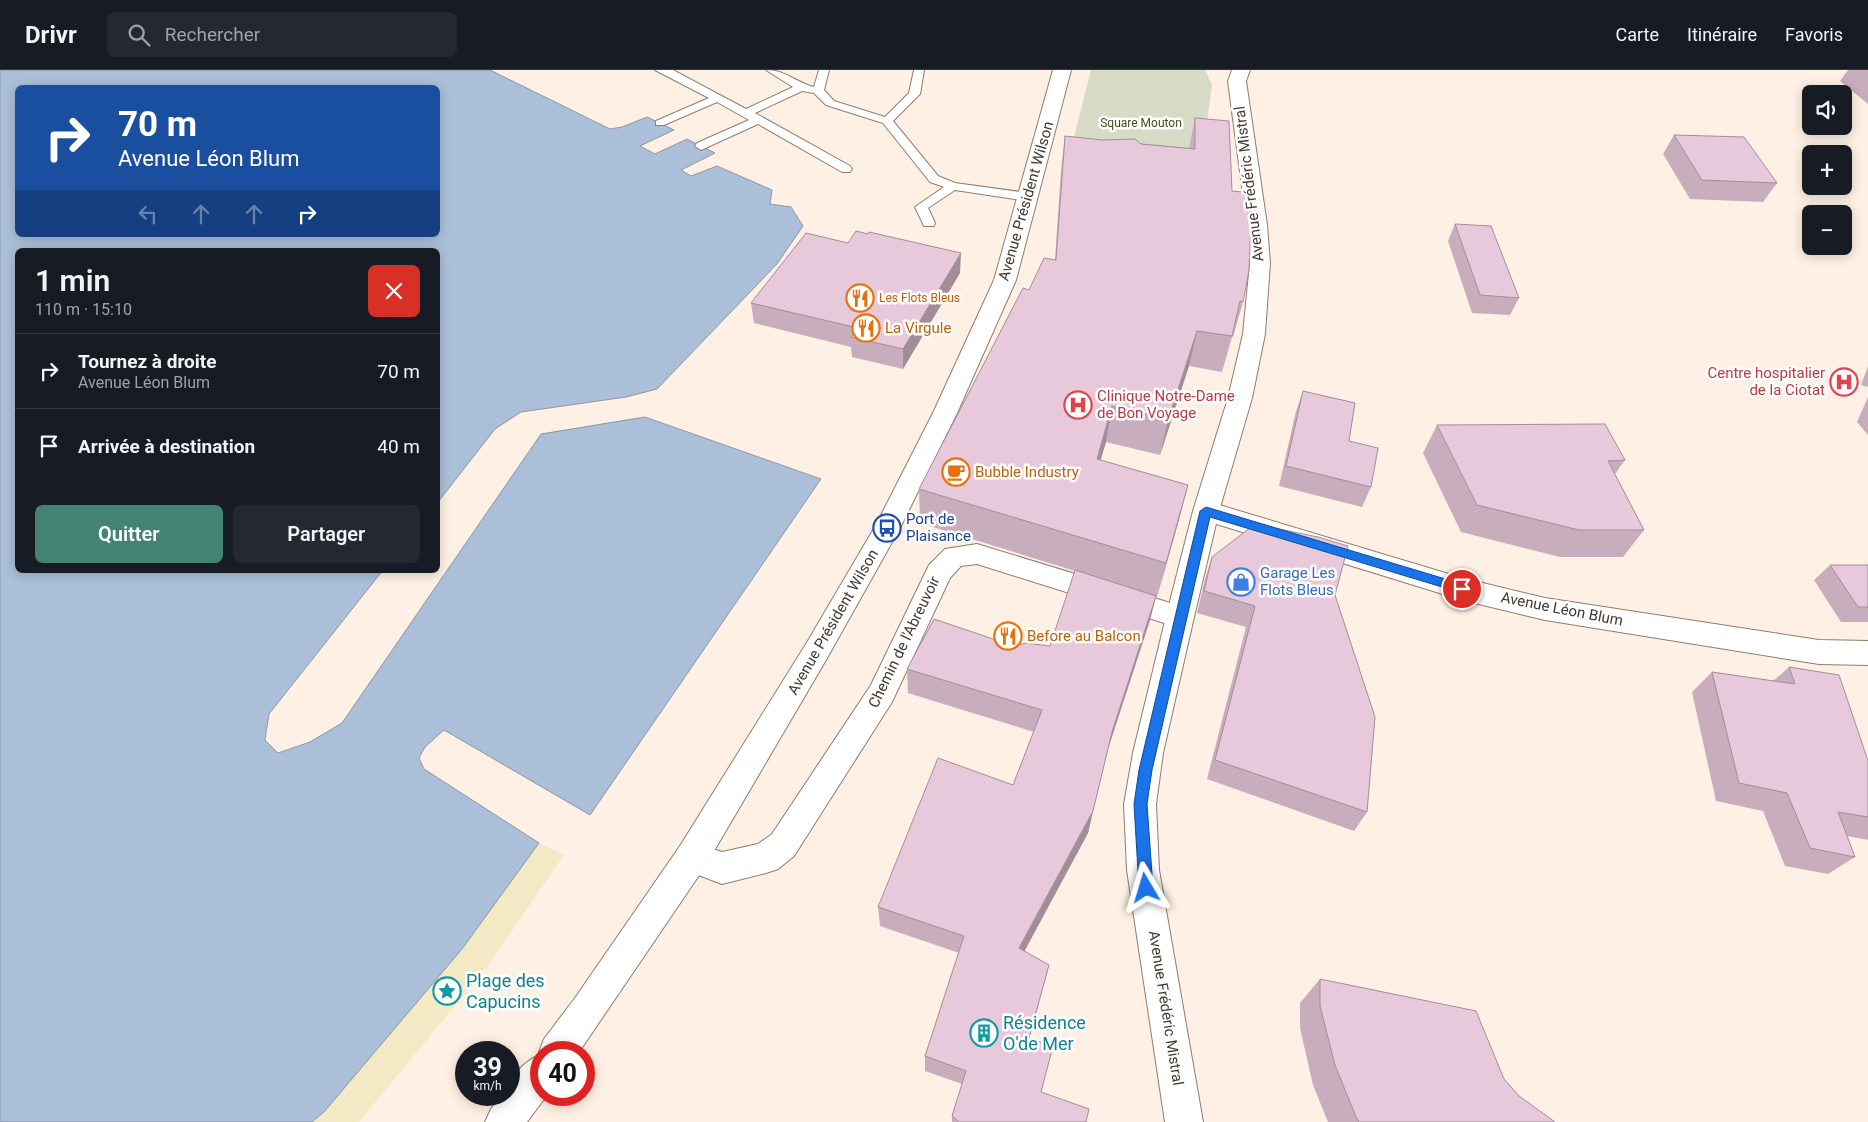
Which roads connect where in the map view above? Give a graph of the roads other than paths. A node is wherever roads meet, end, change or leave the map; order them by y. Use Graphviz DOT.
graph roads {
  1 [pos="660,70"];
  2 [pos="771,70"];
  3 [pos="824,70"];
  4 [pos="919,70"];
  5 [pos="1062,70"];
  6 [pos="1240,70"];
  7 [pos="802,87"];
  8 [pos="818,91"];
  9 [pos="718,98"];
  10 [pos="746,113"];
  11 [pos="758,120"];
  12 [pos="887,121"];
  13 [pos="660,123"];
  14 [pos="701,146"];
  15 [pos="846,169"];
  16 [pos="953,186"];
  17 [pos="1028,197"];
  18 [pos="929,223"];
  19 [pos="1206,511"];
  20 [pos="1180,617"];
  21 [pos="1868,652"];
  22 [pos="692,857"];
  23 [pos="565,1041"];
  24 [pos="530,1087"];
  25 [pos="504,1122"];
  26 [pos="1184,1122"];
  1 -- 9 [label="lane"];
  2 -- 7 [label="lane"];
  3 -- 8 [label="lane"];
  4 -- 12 [label="lane"];
  5 -- 17 [label="street, Avenue Président Wilson"];
  6 -- 19 [label="street, Avenue Frédéric Mistral"];
  7 -- 8 [label="lane"];
  7 -- 10 [label="lane"];
  8 -- 12 [label="lane"];
  9 -- 10 [label="lane"];
  9 -- 13 [label="lane"];
  10 -- 11 [label="lane"];
  11 -- 14 [label="lane"];
  11 -- 15 [label="lane"];
  12 -- 16 [label="lane"];
  16 -- 17 [label="lane"];
  16 -- 18 [label="lane"];
  17 -- 22 [label="street, Avenue Président Wilson"];
  19 -- 20 [label="street, Avenue Frédéric Mistral"];
  19 -- 21 [label="street, Avenue Léon Blum"];
  20 -- 22 [label="street, Chemin de l'Abreuvoir"];
  20 -- 26 [label="street, Avenue Frédéric Mistral"];
  22 -- 23 [label="street, Avenue Président Wilson"];
  24 -- 25 [label="street"];
}
